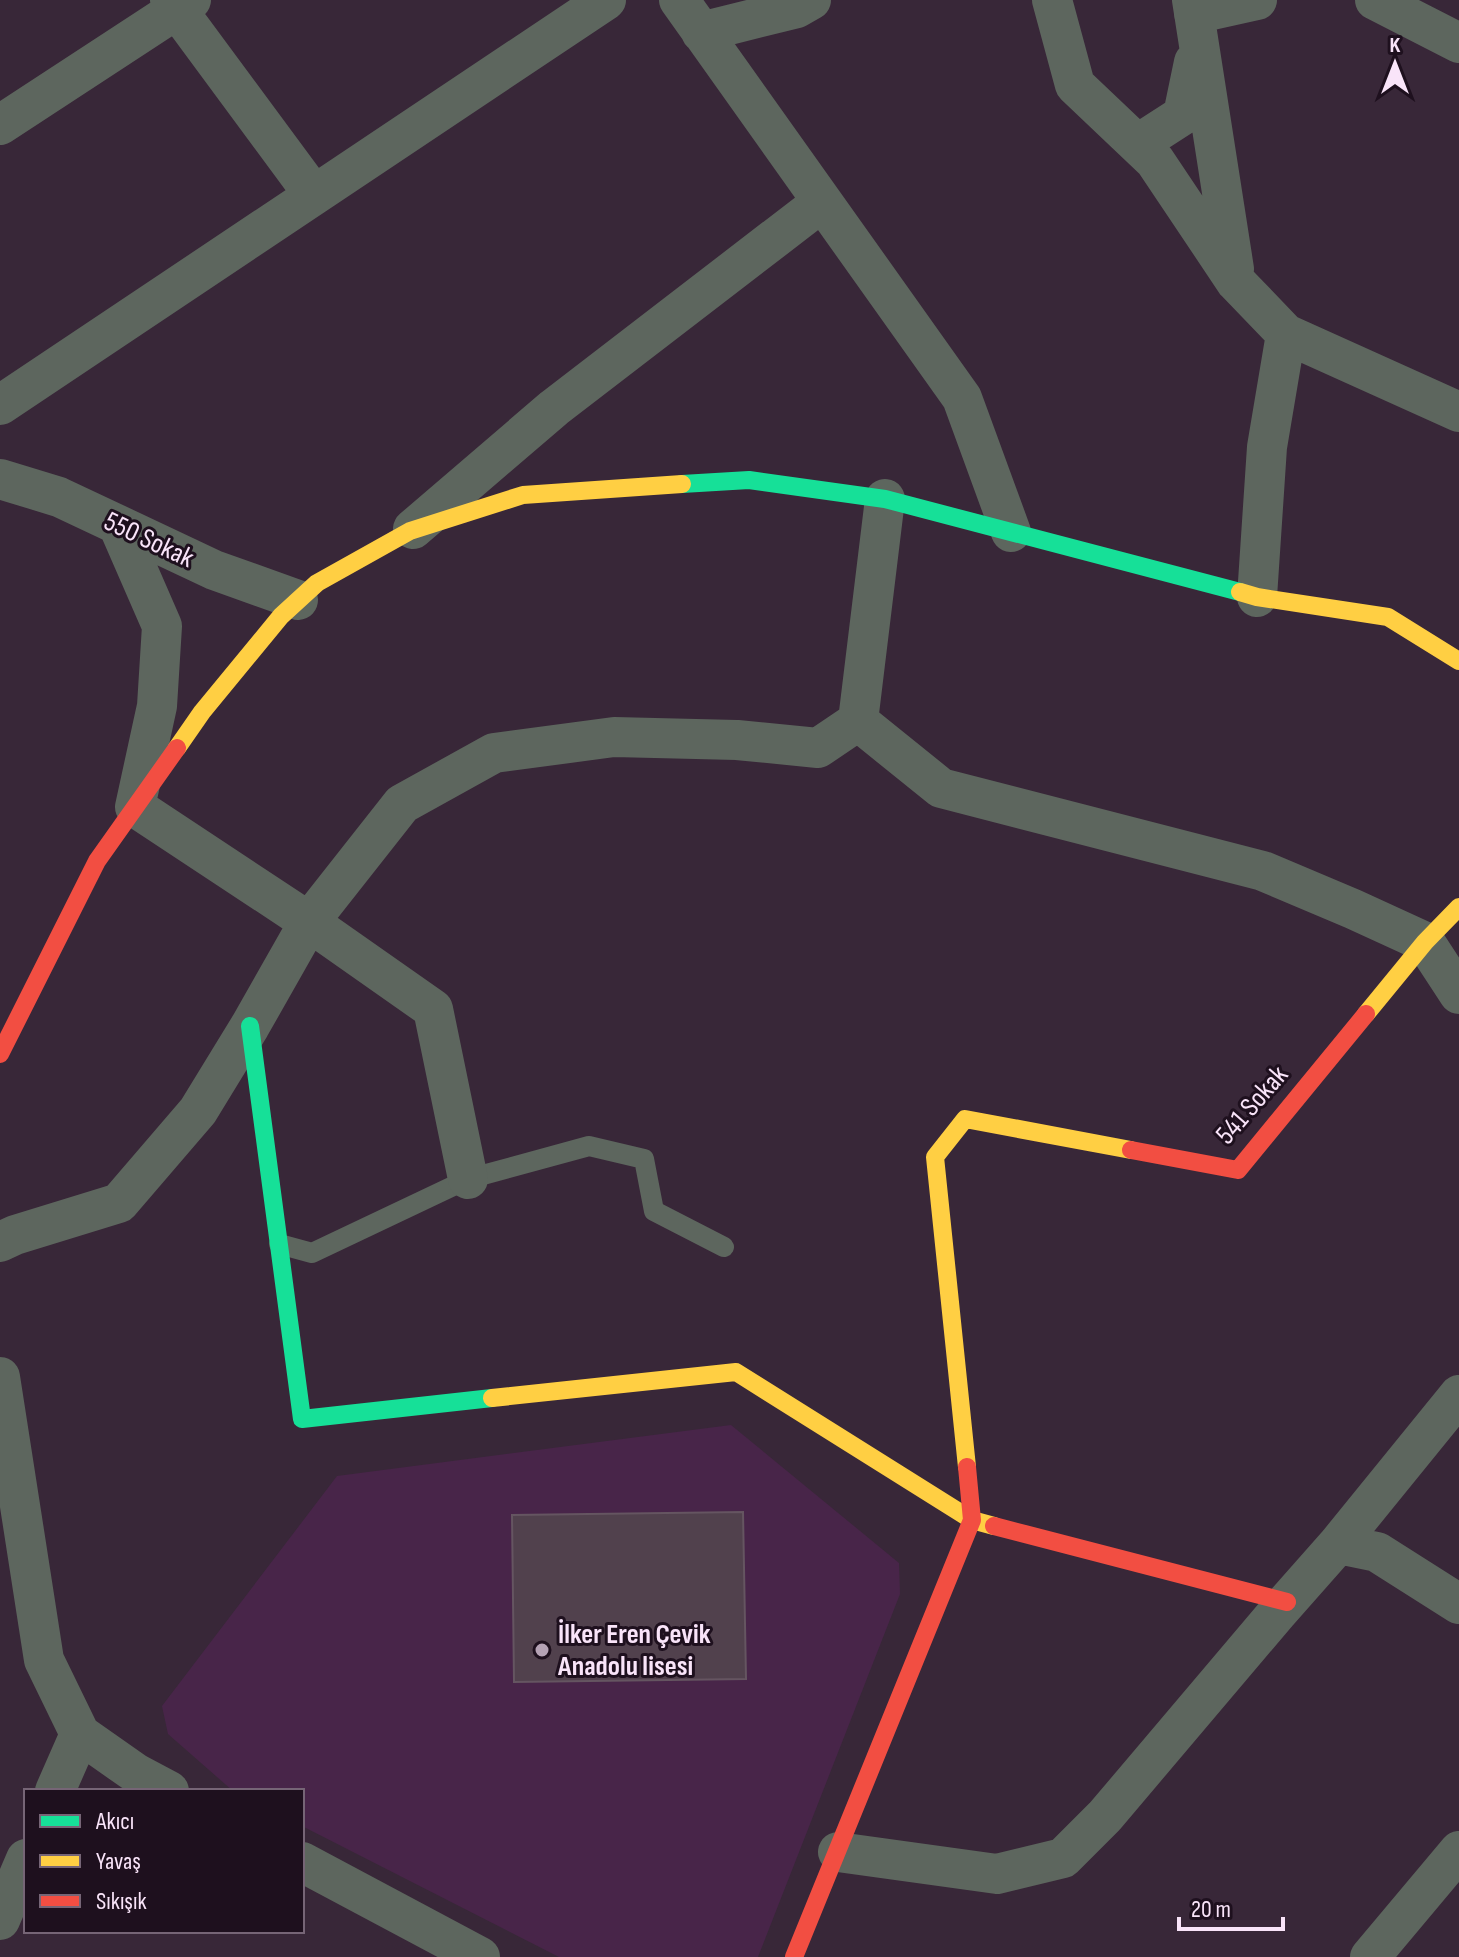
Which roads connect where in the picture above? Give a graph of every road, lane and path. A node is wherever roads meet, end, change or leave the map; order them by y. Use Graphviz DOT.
graph roads {
  1 [pos="606,0"];
  2 [pos="811,0"];
  3 [pos="1052,0"];
  4 [pos="1257,0"];
  5 [pos="1383,2"];
  6 [pos="179,3"];
  7 [pos="690,16"];
  8 [pos="1195,17"];
  9 [pos="1459,43"];
  10 [pos="0,125"];
  11 [pos="1138,144"];
  12 [pos="314,195"];
  13 [pos="822,202"];
  14 [pos="1236,282"];
  15 [pos="1286,334"];
  16 [pos="0,405"];
  17 [pos="1459,412"];
  18 [pos="0,479"];
  19 [pos="885,499"];
  20 [pos="118,525"];
  21 [pos="410,531"];
  22 [pos="1011,532"];
  23 [pos="1257,597"];
  24 [pos="298,600"];
  25 [pos="1459,661"];
  26 [pos="858,721"];
  27 [pos="135,807"];
  28 [pos="1459,907"];
  29 [pos="309,922"];
  30 [pos="1425,942"];
  31 [pos="1459,994"];
  32 [pos="250,1026"];
  33 [pos="0,1054"];
  34 [pos="468,1179"];
  35 [pos="0,1242"];
  36 [pos="279,1244"];
  37 [pos="724,1247"];
  38 [pos="0,1377"];
  39 [pos="1459,1395"];
  40 [pos="972,1520"];
  41 [pos="1338,1544"];
  42 [pos="1287,1602"];
  43 [pos="1459,1604"];
  44 [pos="80,1734"];
  45 [pos="56,1789"];
  46 [pos="165,1789"];
  47 [pos="1459,1851"];
  48 [pos="838,1852"];
  49 [pos="304,1863"];
  50 [pos="24,1864"];
  51 [pos="0,1920"];
  52 [pos="480,1957"];
  53 [pos="794,1957"];
  54 [pos="1370,1957"];
  1 -- 12 [label="street"];
  2 -- 7 [label="street"];
  3 -- 11 [label="street"];
  4 -- 8 [label="street"];
  5 -- 9 [label="street"];
  6 -- 10 [label="street"];
  6 -- 12 [label="street"];
  7 -- 13 [label="street"];
  8 -- 11 [label="street"];
  8 -- 14 [label="street"];
  11 -- 14 [label="street"];
  12 -- 16 [label="street"];
  13 -- 21 [label="street"];
  13 -- 22 [label="street"];
  14 -- 15 [label="street"];
  15 -- 17 [label="street"];
  15 -- 23 [label="street"];
  18 -- 20 [label="street, 550 Sokak"];
  19 -- 21 [label="street"];
  19 -- 22 [label="street"];
  19 -- 26 [label="street"];
  20 -- 24 [label="street, 550 Sokak"];
  20 -- 27 [label="street"];
  21 -- 24 [label="street"];
  22 -- 23 [label="street"];
  23 -- 25 [label="street"];
  24 -- 27 [label="street"];
  26 -- 29 [label="street"];
  26 -- 30 [label="street"];
  27 -- 29 [label="street"];
  27 -- 33 [label="street"];
  28 -- 30 [label="street, 541 Sokak"];
  29 -- 32 [label="street"];
  29 -- 34 [label="street"];
  30 -- 31 [label="street"];
  30 -- 40 [label="street, 541 Sokak"];
  32 -- 35 [label="street"];
  32 -- 36 [label="street"];
  34 -- 36 [label="lane"];
  34 -- 37 [label="lane"];
  36 -- 40 [label="street"];
  38 -- 44 [label="street"];
  39 -- 41 [label="street"];
  40 -- 42 [label="street"];
  40 -- 48 [label="street"];
  41 -- 42 [label="street"];
  41 -- 43 [label="street"];
  42 -- 48 [label="street"];
  44 -- 45 [label="street"];
  44 -- 46 [label="street"];
  47 -- 54 [label="street"];
  48 -- 53 [label="street"];
  49 -- 52 [label="street"];
  50 -- 51 [label="street"];
}
